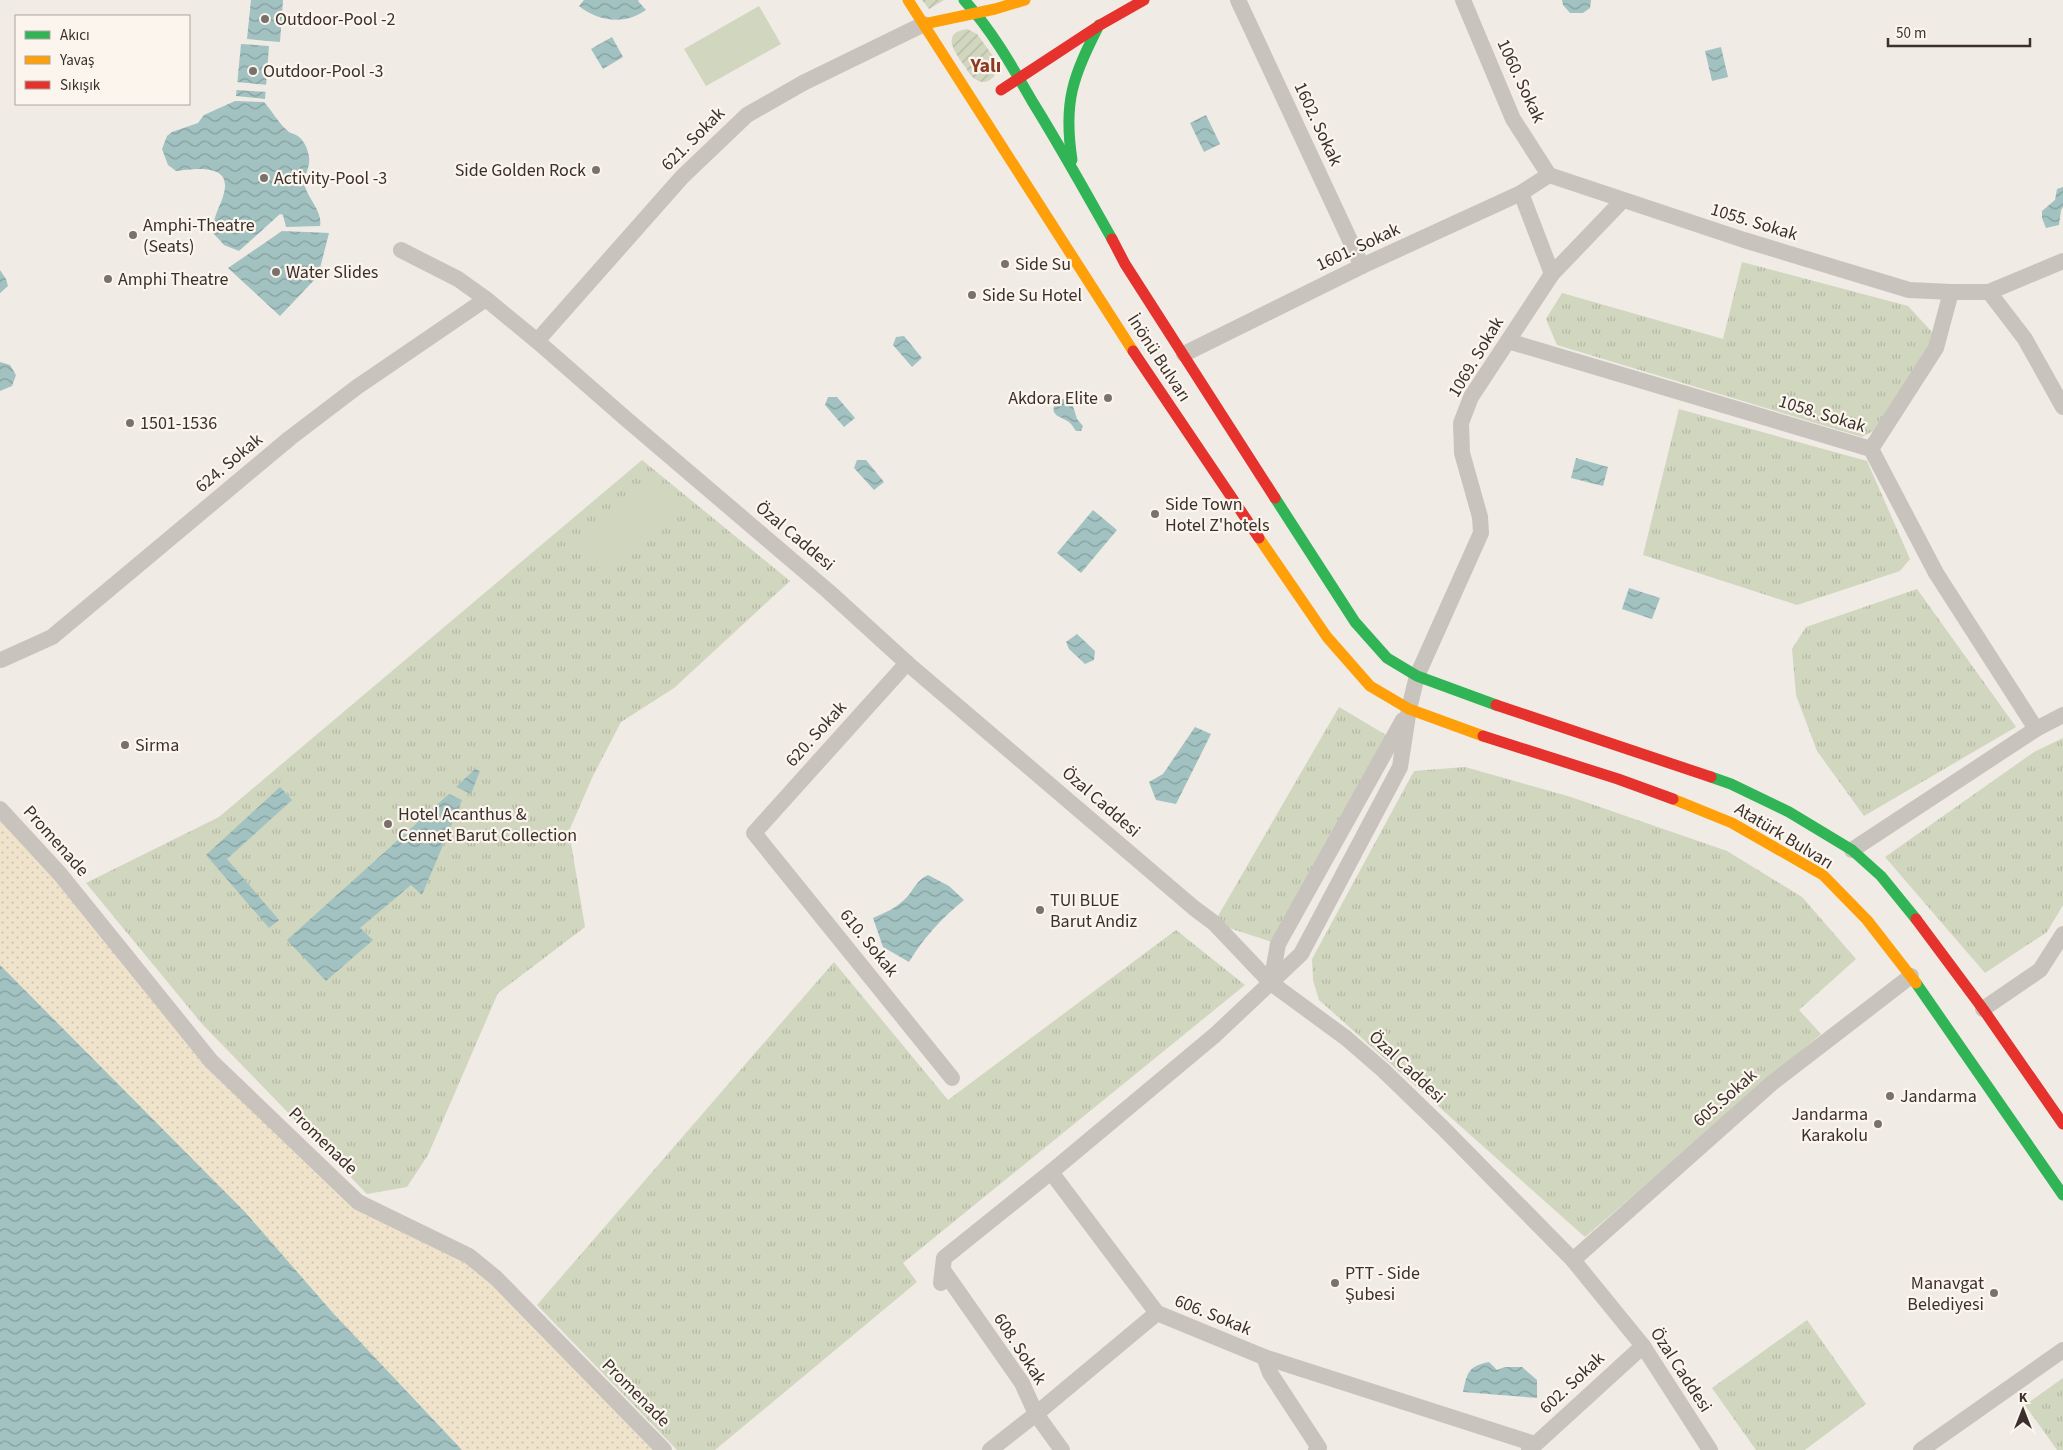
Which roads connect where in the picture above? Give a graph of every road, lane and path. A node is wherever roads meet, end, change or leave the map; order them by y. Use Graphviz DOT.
graph roads {
  1 [pos="908,0"];
  2 [pos="964,0"];
  3 [pos="1025,0"];
  4 [pos="1144,0"];
  5 [pos="1238,0"];
  6 [pos="1463,0"];
  7 [pos="976,13"];
  8 [pos="960,17"];
  9 [pos="924,24"];
  10 [pos="1100,25"];
  11 [pos="988,30"];
  12 [pos="944,56"];
  13 [pos="1007,59"];
  14 [pos="1019,78"];
  15 [pos="963,85"];
  16 [pos="993,93"];
  17 [pos="1074,171"];
  18 [pos="1549,175"];
  19 [pos="1521,194"];
  20 [pos="1622,201"];
  21 [pos="401,250"];
  22 [pos="2063,261"];
  23 [pos="1362,266"];
  24 [pos="1552,274"];
  25 [pos="1951,292"];
  26 [pos="1989,292"];
  27 [pos="486,299"];
  28 [pos="537,341"];
  29 [pos="1508,341"];
  30 [pos="1184,354"];
  31 [pos="2063,407"];
  32 [pos="1870,449"];
  33 [pos="1,660"];
  34 [pos="907,663"];
  35 [pos="1417,676"];
  36 [pos="1409,709"];
  37 [pos="2063,715"];
  38 [pos="2036,729"];
  39 [pos="0,809"];
  40 [pos="754,833"];
  41 [pos="1852,850"];
  42 [pos="2063,934"];
  43 [pos="1911,976"];
  44 [pos="1271,982"];
  45 [pos="1983,1009"];
  46 [pos="952,1078"];
  47 [pos="2063,1124"];
  48 [pos="1051,1172"];
  49 [pos="2063,1195"];
  50 [pos="1573,1260"];
  51 [pos="1157,1313"];
  52 [pos="1643,1346"];
  53 [pos="2063,1350"];
  54 [pos="1264,1357"];
  55 [pos="1036,1414"];
  56 [pos="1532,1447"];
  57 [pos="1318,1449"];
  58 [pos="664,1450"];
  59 [pos="990,1450"];
  60 [pos="1062,1450"];
  61 [pos="1710,1450"];
  62 [pos="1921,1450"];
  1 -- 9 [label="main road, İnönü Bulvarı"];
  2 -- 7 [label="main road, İnönü Bulvarı"];
  3 -- 7 [label="main road"];
  4 -- 10 [label="main road"];
  5 -- 23 [label="street, 1602. Sokak"];
  6 -- 18 [label="street, 1060. Sokak"];
  7 -- 8 [label="main road"];
  7 -- 11 [label="main road, İnönü Bulvarı"];
  8 -- 9 [label="main road"];
  8 -- 11 [label="main road"];
  8 -- 12 [label="main road"];
  9 -- 12 [label="main road, İnönü Bulvarı"];
  9 -- 28 [label="street, 621. Sokak"];
  10 -- 14 [label="main road"];
  10 -- 17 [label="main road"];
  11 -- 13 [label="main road, İnönü Bulvarı"];
  12 -- 15 [label="main road, İnönü Bulvarı"];
  13 -- 14 [label="main road, İnönü Bulvarı"];
  13 -- 16 [label="main road"];
  14 -- 16 [label="main road"];
  14 -- 17 [label="main road, İnönü Bulvarı"];
  15 -- 16 [label="main road"];
  15 -- 36 [label="main road, İnönü Bulvarı"];
  17 -- 30 [label="main road, İnönü Bulvarı"];
  18 -- 19 [label="street, 1601. Sokak"];
  18 -- 20 [label="street, 1055. Sokak"];
  19 -- 23 [label="street, 1601. Sokak"];
  19 -- 24 [label="street"];
  20 -- 24 [label="street, 1069. Sokak"];
  20 -- 25 [label="street, 1055. Sokak"];
  21 -- 27 [label="street, Özal Caddesi"];
  22 -- 26 [label="street"];
  23 -- 30 [label="street, 1601. Sokak"];
  24 -- 29 [label="street, 1069. Sokak"];
  25 -- 26 [label="street, 1055. Sokak"];
  25 -- 32 [label="street"];
  26 -- 31 [label="street"];
  27 -- 28 [label="street, Özal Caddesi"];
  27 -- 33 [label="street, 624. Sokak"];
  28 -- 34 [label="street, Özal Caddesi"];
  29 -- 32 [label="street, 1058. Sokak"];
  29 -- 35 [label="street, 1069. Sokak"];
  30 -- 35 [label="main road, İnönü Bulvarı"];
  32 -- 38 [label="street, 1058. Sokak"];
  34 -- 40 [label="street, 620. Sokak"];
  34 -- 44 [label="street, Özal Caddesi"];
  35 -- 36 [label="street, 1069. Sokak"];
  35 -- 41 [label="main road, Atatürk Bulvarı"];
  36 -- 43 [label="main road, Atatürk Bulvarı"];
  36 -- 44 [label="street"];
  36 -- 44 [label="street"];
  37 -- 38 [label="street"];
  38 -- 41 [label="street"];
  39 -- 58 [label="street, Promenade"];
  40 -- 46 [label="street, 610. Sokak"];
  41 -- 45 [label="main road, Atatürk Bulvarı"];
  42 -- 45 [label="street"];
  43 -- 49 [label="main road, Atatürk Bulvarı"];
  43 -- 50 [label="street, 605.Sokak"];
  44 -- 48 [label="street"];
  44 -- 50 [label="street, Özal Caddesi"];
  45 -- 47 [label="main road, Atatürk Bulvarı"];
  48 -- 51 [label="street, 606. Sokak"];
  48 -- 55 [label="street, 608. Sokak"];
  50 -- 52 [label="street, Özal Caddesi"];
  51 -- 54 [label="street, 606. Sokak"];
  51 -- 55 [label="street"];
  52 -- 56 [label="street, 602. Sokak"];
  52 -- 61 [label="street, Özal Caddesi"];
  53 -- 62 [label="street"];
  54 -- 56 [label="street"];
  54 -- 57 [label="street, 606. Sokak"];
  55 -- 59 [label="street"];
  55 -- 60 [label="street, 608. Sokak"];
}
